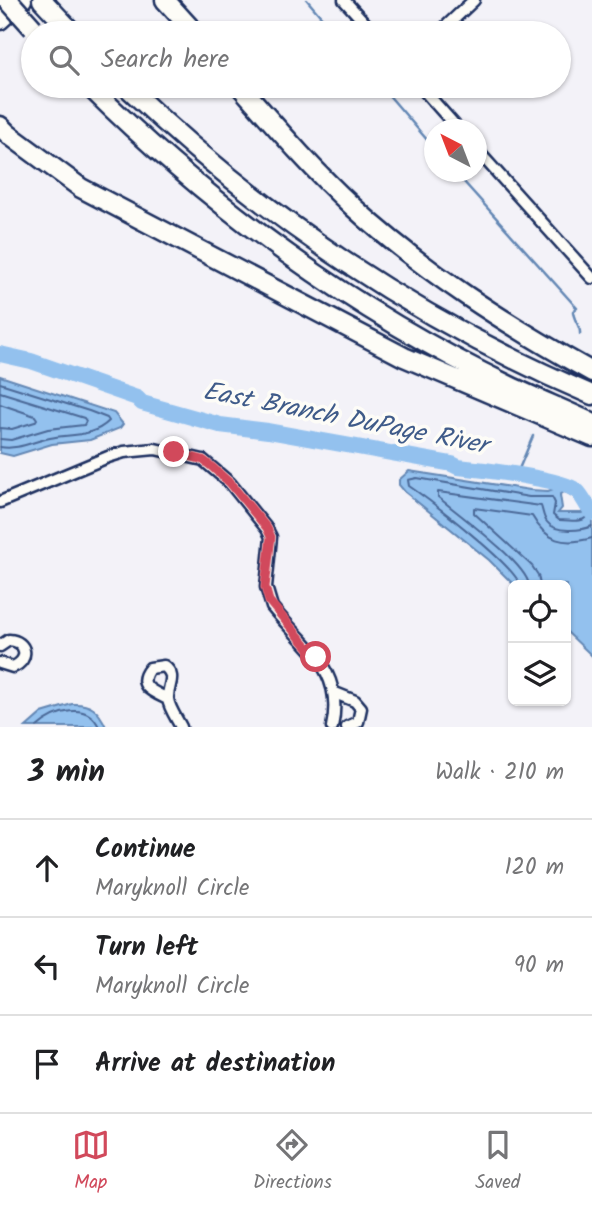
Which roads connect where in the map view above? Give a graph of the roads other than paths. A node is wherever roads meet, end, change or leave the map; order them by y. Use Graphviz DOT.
graph roads {
  1 [pos="8,0"];
  2 [pos="23,0"];
  3 [pos="165,0"];
  4 [pos="176,0"];
  5 [pos="344,0"];
  6 [pos="474,0"];
  7 [pos="47,5"];
  8 [pos="0,21"];
  9 [pos="27,21"];
  10 [pos="62,21"];
  11 [pos="185,21"];
  12 [pos="189,21"];
  13 [pos="363,21"];
  14 [pos="452,21"];
  15 [pos="102,98"];
  16 [pos="140,98"];
  17 [pos="250,98"];
  18 [pos="431,98"];
  19 [pos="449,119"];
  20 [pos="0,126"];
  21 [pos="487,160"];
  22 [pos="592,278"];
  23 [pos="592,372"];
  24 [pos="592,395"];
  25 [pos="592,423"];
  26 [pos="592,437"];
  27 [pos="0,502"];
  28 [pos="0,646"];
  29 [pos="0,663"];
  30 [pos="335,693"];
  31 [pos="168,699"];
  32 [pos="181,727"];
  33 [pos="332,727"];
  34 [pos="347,727"];
  1 -- 9 [label="highway, bridge"];
  2 -- 8 [label="main road"];
  3 -- 11 [label="highway"];
  4 -- 12 [label="highway"];
  5 -- 13 [label="street"];
  6 -- 14 [label="street"];
  7 -- 10 [label="highway"];
  15 -- 25 [label="highway"];
  16 -- 24 [label="highway"];
  17 -- 23 [label="highway"];
  18 -- 19 [label="street"];
  20 -- 26 [label="highway"];
  21 -- 22 [label="street"];
  27 -- 30 [label="street"];
  28 -- 29 [label="street"];
  30 -- 33 [label="street"];
  30 -- 34 [label="street"];
  31 -- 32 [label="street"];
}
